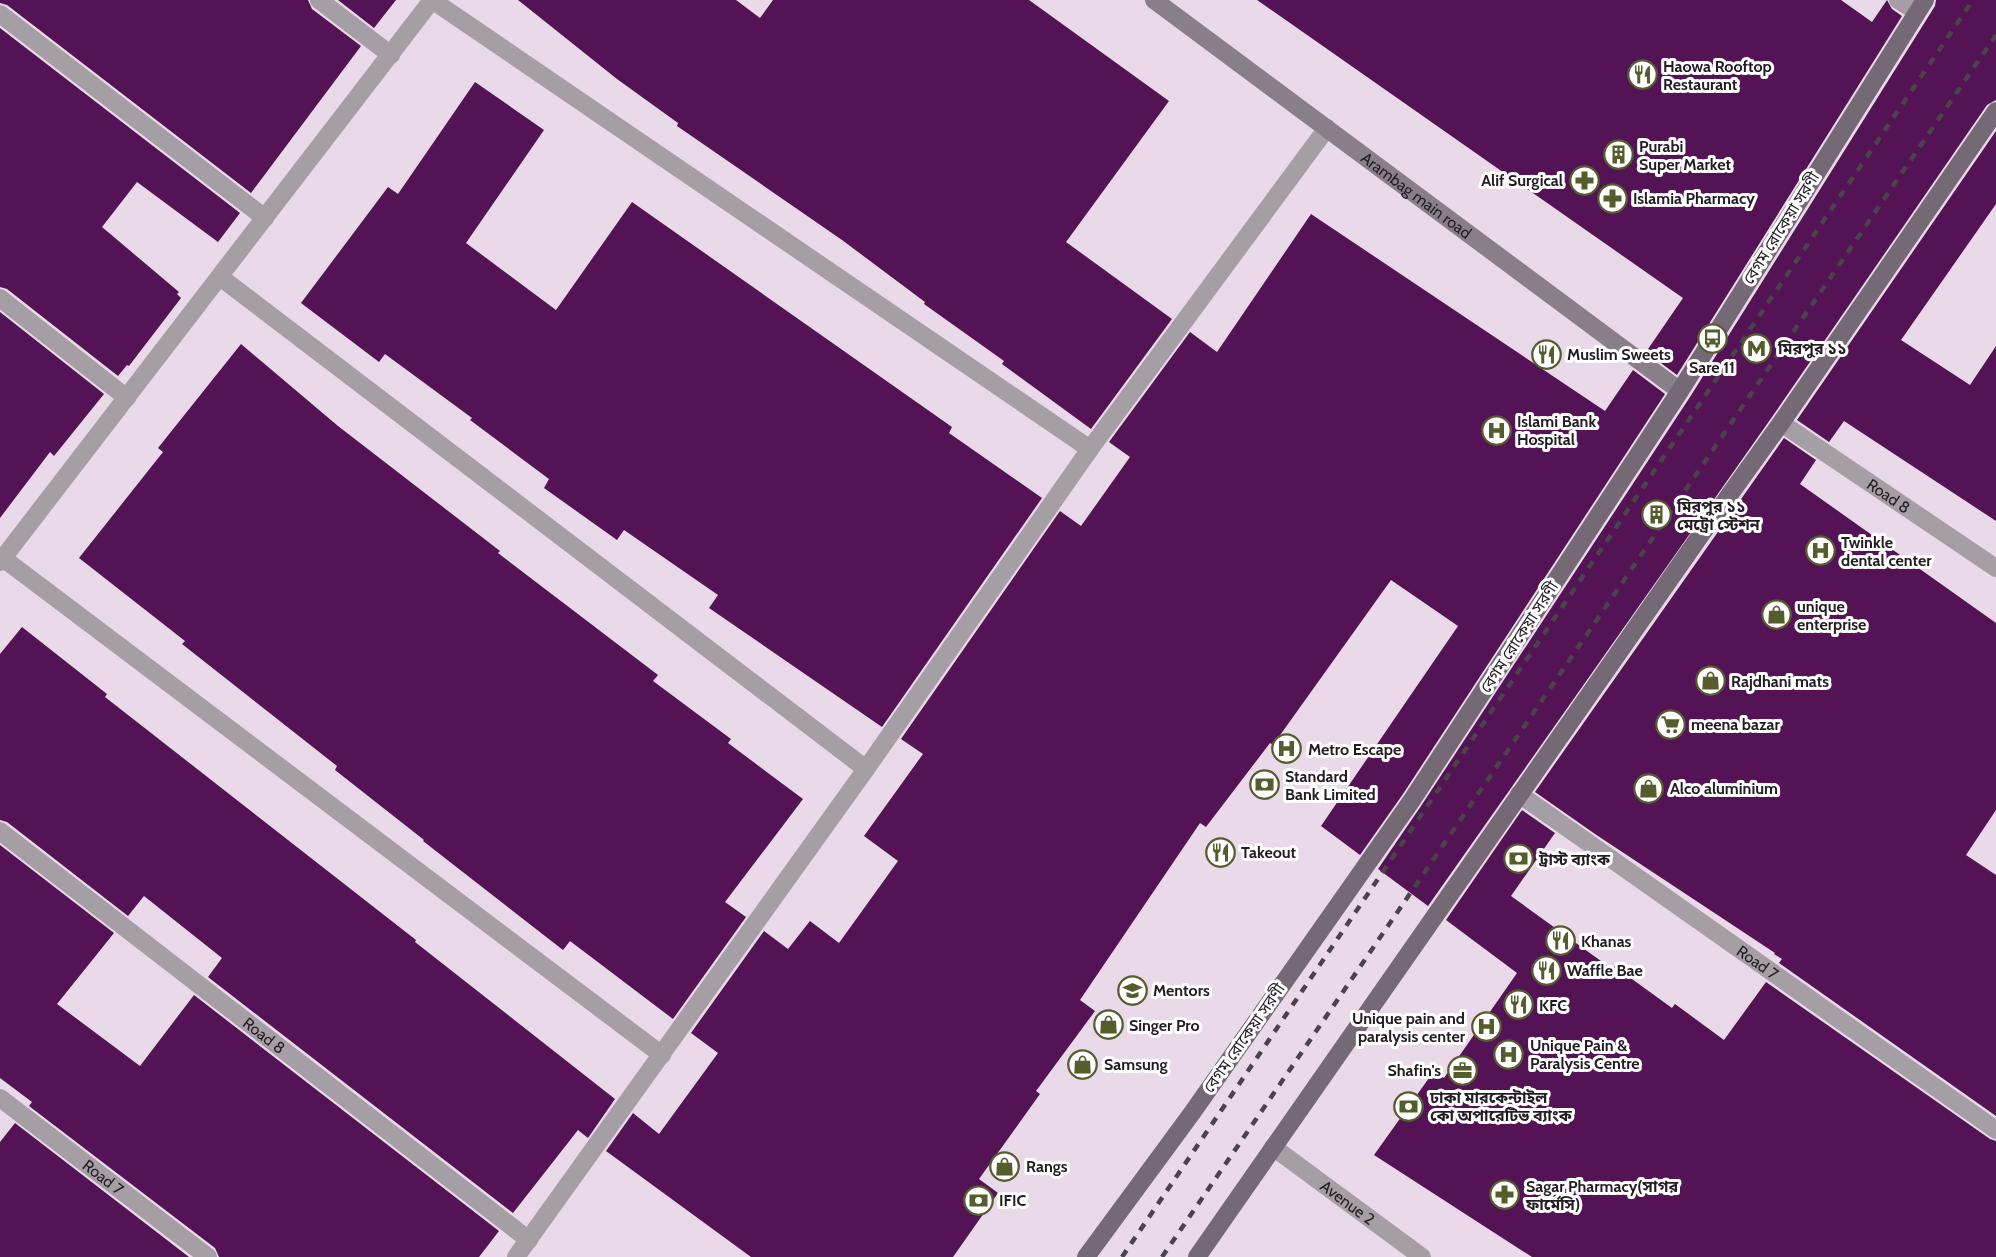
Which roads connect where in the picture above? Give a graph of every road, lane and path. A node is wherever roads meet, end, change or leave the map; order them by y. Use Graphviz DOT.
graph roads {
  1 [pos="320,0"];
  2 [pos="432,0"];
  3 [pos="1154,0"];
  4 [pos="1898,0"];
  5 [pos="1921,6"];
  6 [pos="0,14"];
  7 [pos="391,55"];
  8 [pos="1996,111"];
  9 [pos="1328,128"];
  10 [pos="265,218"];
  11 [pos="220,276"];
  12 [pos="0,298"];
  13 [pos="1680,391"];
  14 [pos="127,398"];
  15 [pos="1781,423"];
  16 [pos="1090,449"];
  17 [pos="1,559"];
  18 [pos="1996,568"];
  19 [pos="866,770"];
  20 [pos="1520,795"];
  21 [pos="0,831"];
  22 [pos="662,1055"];
  23 [pos="0,1098"];
  24 [pos="1996,1130"];
  25 [pos="1273,1147"];
  26 [pos="529,1240"];
  27 [pos="208,1257"];
  28 [pos="516,1257"];
  29 [pos="1086,1257"];
  30 [pos="1197,1257"];
  31 [pos="1422,1257"];
  1 -- 7 [label="street"];
  2 -- 7 [label="street"];
  2 -- 16 [label="street"];
  3 -- 9 [label="street, Arambag main road"];
  4 -- 5 [label="street"];
  5 -- 13 [label="main road, বেগম রোকেয়া সরণী"];
  6 -- 10 [label="street"];
  7 -- 10 [label="street"];
  8 -- 15 [label="main road"];
  9 -- 13 [label="street, Arambag main road"];
  9 -- 16 [label="street"];
  10 -- 11 [label="street"];
  11 -- 14 [label="street"];
  11 -- 19 [label="street"];
  12 -- 14 [label="street"];
  13 -- 29 [label="main road, বেগম রোকেয়া সরণী"];
  14 -- 17 [label="street"];
  15 -- 18 [label="street, Road 8"];
  15 -- 20 [label="main road"];
  16 -- 19 [label="street"];
  17 -- 22 [label="street"];
  19 -- 22 [label="street"];
  20 -- 24 [label="street, Road 7"];
  20 -- 25 [label="main road"];
  21 -- 26 [label="street, Road 8"];
  22 -- 26 [label="street"];
  23 -- 27 [label="street, Road 7"];
  25 -- 30 [label="main road"];
  25 -- 31 [label="street, Avenue 2"];
  26 -- 28 [label="street"];
}
